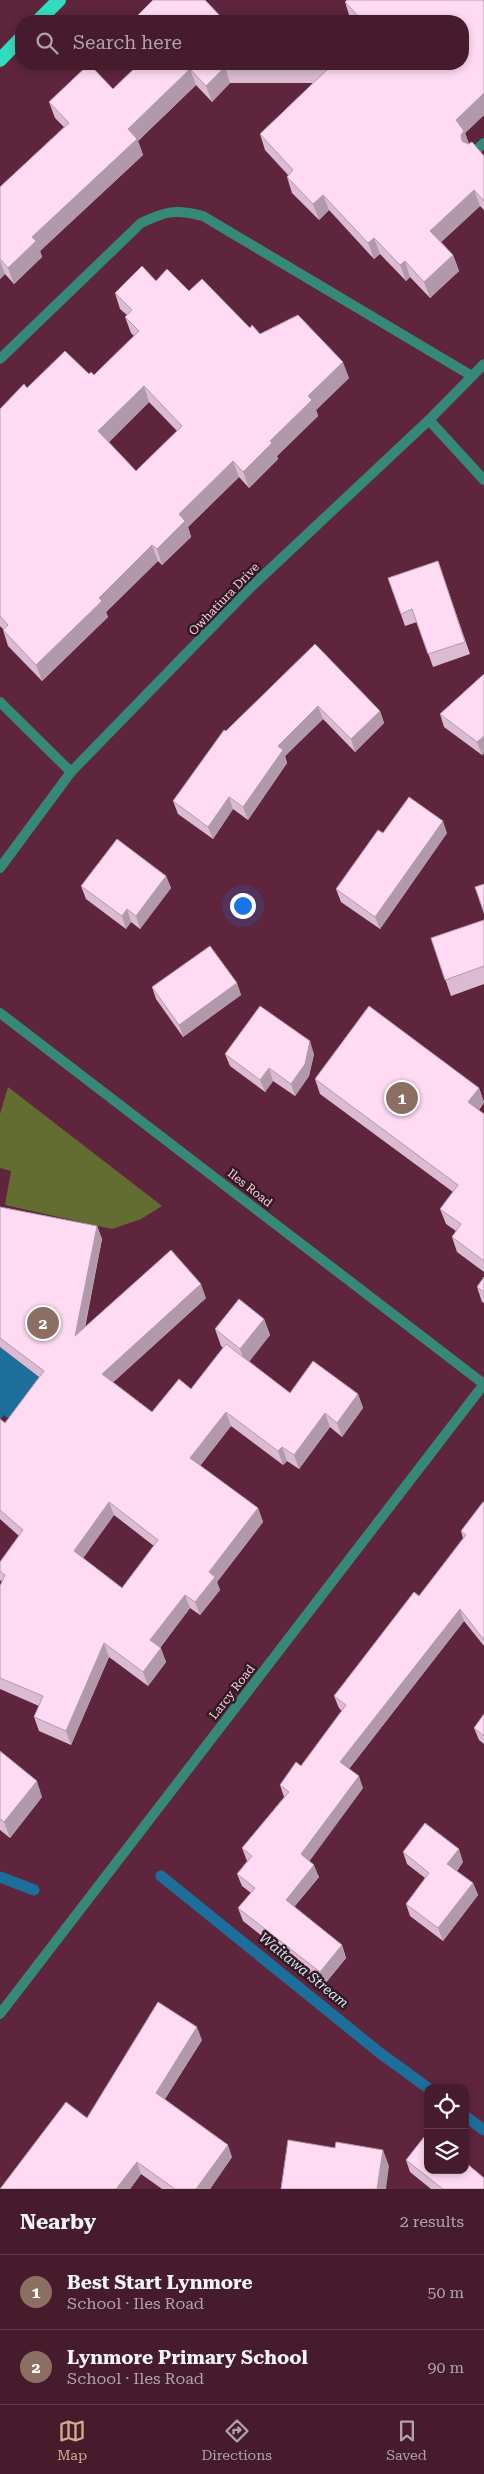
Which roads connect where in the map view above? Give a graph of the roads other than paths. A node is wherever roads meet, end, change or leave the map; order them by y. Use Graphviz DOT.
graph roads {
  1 [pos="59,0"];
  2 [pos="44,15"];
  3 [pos="15,44"];
  4 [pos="0,60"];
  5 [pos="484,143"];
  6 [pos="473,153"];
  7 [pos="0,358"];
  8 [pos="484,364"];
  9 [pos="472,376"];
  10 [pos="429,420"];
  11 [pos="484,480"];
  12 [pos="0,702"];
  13 [pos="71,772"];
  14 [pos="0,868"];
  15 [pos="0,1013"];
  16 [pos="484,1384"];
  17 [pos="0,2014"];
  1 -- 2 [label="highway"];
  3 -- 4 [label="highway"];
  5 -- 6 [label="street"];
  7 -- 9 [label="street"];
  8 -- 9 [label="street, Owhatiura Drive"];
  9 -- 10 [label="street, Owhatiura Drive"];
  10 -- 11 [label="street"];
  10 -- 13 [label="street, Owhatiura Drive"];
  12 -- 13 [label="street"];
  13 -- 14 [label="street, Owhatiura Drive"];
  15 -- 16 [label="street, Iles Road"];
  16 -- 17 [label="street, Larcy Road"];
}
